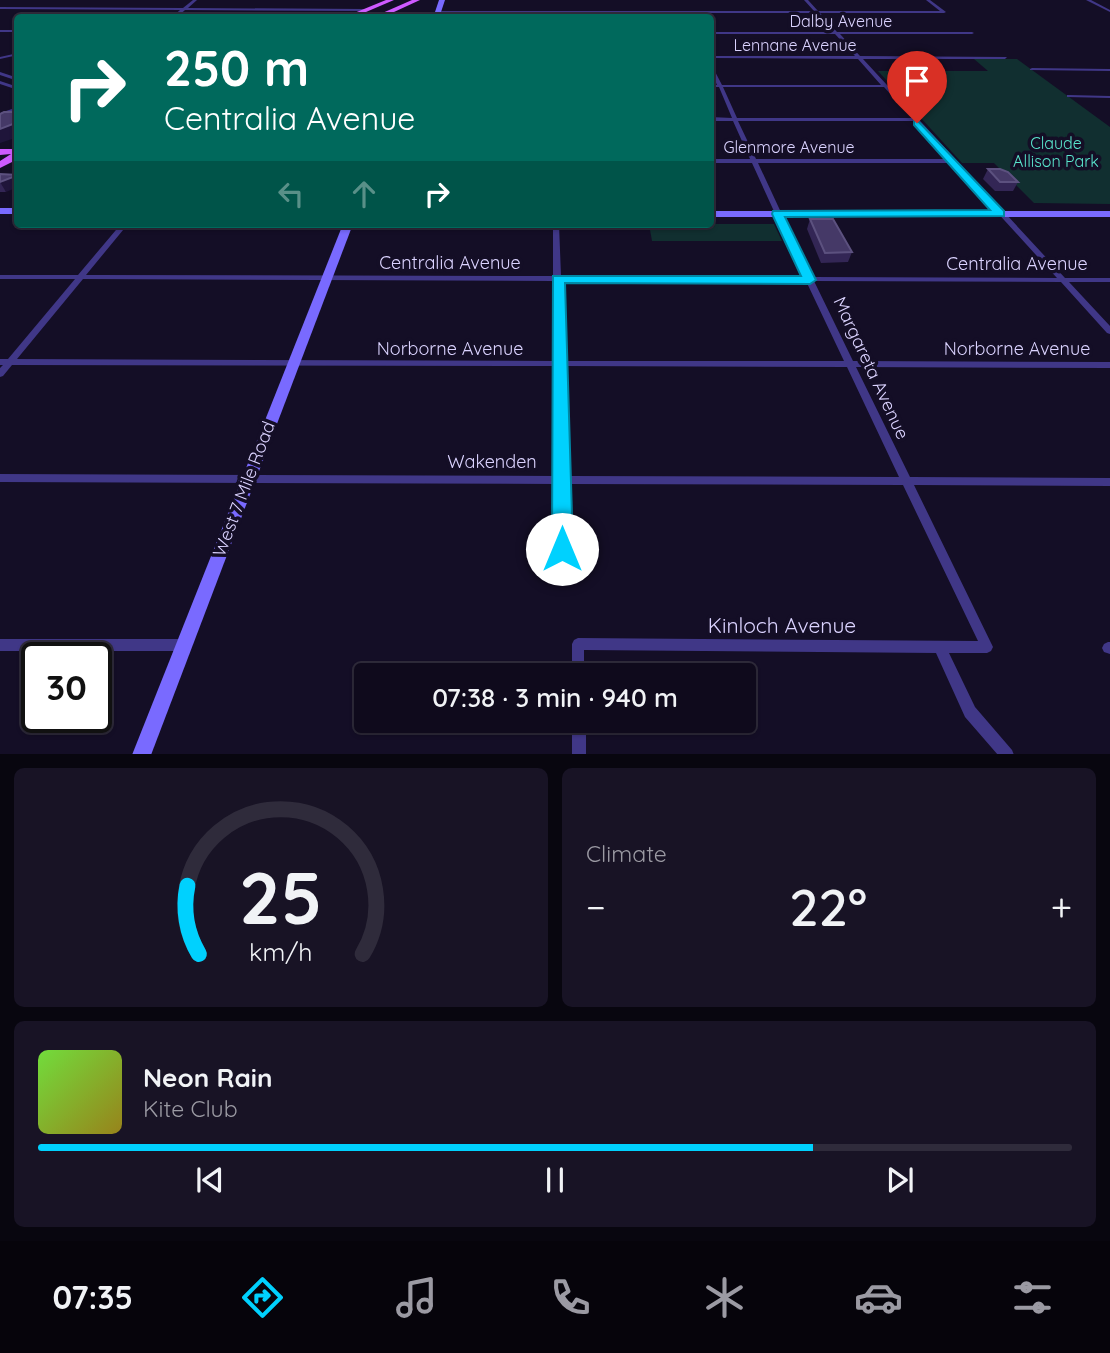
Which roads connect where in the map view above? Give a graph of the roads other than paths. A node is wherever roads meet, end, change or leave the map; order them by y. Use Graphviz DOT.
graph roads {
  1 [pos="195,0"];
  2 [pos="417,0"];
  3 [pos="682,0"];
  4 [pos="806,0"];
  5 [pos="928,0"];
  6 [pos="1088,0"];
  7 [pos="396,2"];
  8 [pos="0,8"];
  9 [pos="184,9"];
  10 [pos="366,10"];
  11 [pos="1110,11"];
  12 [pos="687,12"];
  13 [pos="817,12"];
  14 [pos="178,14"];
  15 [pos="356,14"];
  16 [pos="380,14"];
  17 [pos="601,14"];
  18 [pos="714,33"];
  19 [pos="836,33"];
  20 [pos="972,33"];
  21 [pos="997,52"];
  22 [pos="714,57"];
  23 [pos="858,57"];
  24 [pos="1032,69"];
  25 [pos="1110,70"];
  26 [pos="714,71"];
  27 [pos="714,86"];
  28 [pos="721,86"];
  29 [pos="884,86"];
  30 [pos="1069,96"];
  31 [pos="1110,97"];
  32 [pos="714,120"];
  33 [pos="736,120"];
  34 [pos="914,120"];
  35 [pos="714,161"];
  36 [pos="754,161"];
  37 [pos="952,162"];
  38 [pos="714,214"];
  39 [pos="778,214"];
  40 [pos="1000,214"];
  41 [pos="1110,214"];
  42 [pos="122,228"];
  43 [pos="347,228"];
  44 [pos="556,228"];
  45 [pos="0,277"];
  46 [pos="81,278"];
  47 [pos="328,278"];
  48 [pos="558,279"];
  49 [pos="810,280"];
  50 [pos="1061,280"];
  51 [pos="1110,280"];
  52 [pos="1110,331"];
  53 [pos="5,362"];
  54 [pos="293,363"];
  55 [pos="559,365"];
  56 [pos="850,365"];
  57 [pos="1110,365"];
  58 [pos="0,374"];
  59 [pos="0,478"];
  60 [pos="248,479"];
  61 [pos="562,480"];
  62 [pos="905,481"];
  63 [pos="1110,482"];
  64 [pos="562,549"];
  65 [pos="0,645"];
  66 [pos="183,645"];
  67 [pos="940,647"];
  68 [pos="987,647"];
  69 [pos="578,663"];
  70 [pos="579,733"];
  71 [pos="141,754"];
  72 [pos="579,754"];
  73 [pos="1007,754"];
  1 -- 9 [label="street"];
  2 -- 7 [label="main road"];
  3 -- 12 [label="street"];
  4 -- 13 [label="street"];
  5 -- 13 [label="street"];
  6 -- 11 [label="street"];
  7 -- 10 [label="main road"];
  7 -- 16 [label="main road"];
  8 -- 9 [label="street"];
  9 -- 10 [label="street"];
  9 -- 14 [label="street"];
  10 -- 15 [label="main road"];
  12 -- 13 [label="street"];
  12 -- 17 [label="street"];
  13 -- 19 [label="street"];
  18 -- 19 [label="street, Dalby Avenue"];
  19 -- 20 [label="street, Dalby Avenue"];
  19 -- 23 [label="street"];
  21 -- 23 [label="street, Lennane Avenue"];
  22 -- 23 [label="street, Lennane Avenue"];
  23 -- 29 [label="street"];
  24 -- 25 [label="street"];
  26 -- 28 [label="street, Margareta Avenue"];
  27 -- 28 [label="street"];
  28 -- 29 [label="street"];
  28 -- 33 [label="street, Margareta Avenue"];
  29 -- 34 [label="street"];
  30 -- 31 [label="street"];
  32 -- 33 [label="street"];
  33 -- 34 [label="street"];
  33 -- 36 [label="street, Margareta Avenue"];
  34 -- 37 [label="street"];
  35 -- 36 [label="street, Glenmore Avenue"];
  36 -- 37 [label="street, Glenmore Avenue"];
  36 -- 39 [label="street, Margareta Avenue"];
  37 -- 40 [label="street"];
  38 -- 39 [label="main road"];
  39 -- 40 [label="main road"];
  39 -- 49 [label="street, Margareta Avenue"];
  40 -- 41 [label="main road"];
  40 -- 50 [label="street"];
  42 -- 46 [label="street"];
  43 -- 47 [label="main road, West 7 Mile Road"];
  44 -- 48 [label="street"];
  45 -- 46 [label="street, Centralia Avenue"];
  46 -- 47 [label="street, Centralia Avenue"];
  46 -- 53 [label="street"];
  47 -- 48 [label="street, Centralia Avenue"];
  47 -- 54 [label="main road, West 7 Mile Road"];
  48 -- 49 [label="street, Centralia Avenue"];
  48 -- 55 [label="street"];
  49 -- 50 [label="street, Centralia Avenue"];
  49 -- 56 [label="street, Margareta Avenue"];
  50 -- 51 [label="street, Centralia Avenue"];
  50 -- 52 [label="street"];
  53 -- 54 [label="street, Norborne Avenue"];
  53 -- 58 [label="street"];
  54 -- 55 [label="street, Norborne Avenue"];
  54 -- 60 [label="main road, West 7 Mile Road"];
  55 -- 56 [label="street, Norborne Avenue"];
  55 -- 61 [label="street"];
  56 -- 57 [label="street, Norborne Avenue"];
  56 -- 62 [label="street, Margareta Avenue"];
  59 -- 60 [label="street, Wakenden"];
  60 -- 61 [label="street, Wakenden"];
  60 -- 66 [label="main road, West 7 Mile Road"];
  61 -- 62 [label="street, Wakenden"];
  61 -- 64 [label="street"];
  62 -- 63 [label="street, Wakenden"];
  62 -- 68 [label="street, Margareta Avenue"];
  65 -- 66 [label="street"];
  66 -- 71 [label="main road, West 7 Mile Road"];
  67 -- 68 [label="street, Kinloch Avenue"];
  67 -- 69 [label="street, Kinloch Avenue"];
  67 -- 73 [label="street"];
  70 -- 72 [label="street"];
}
